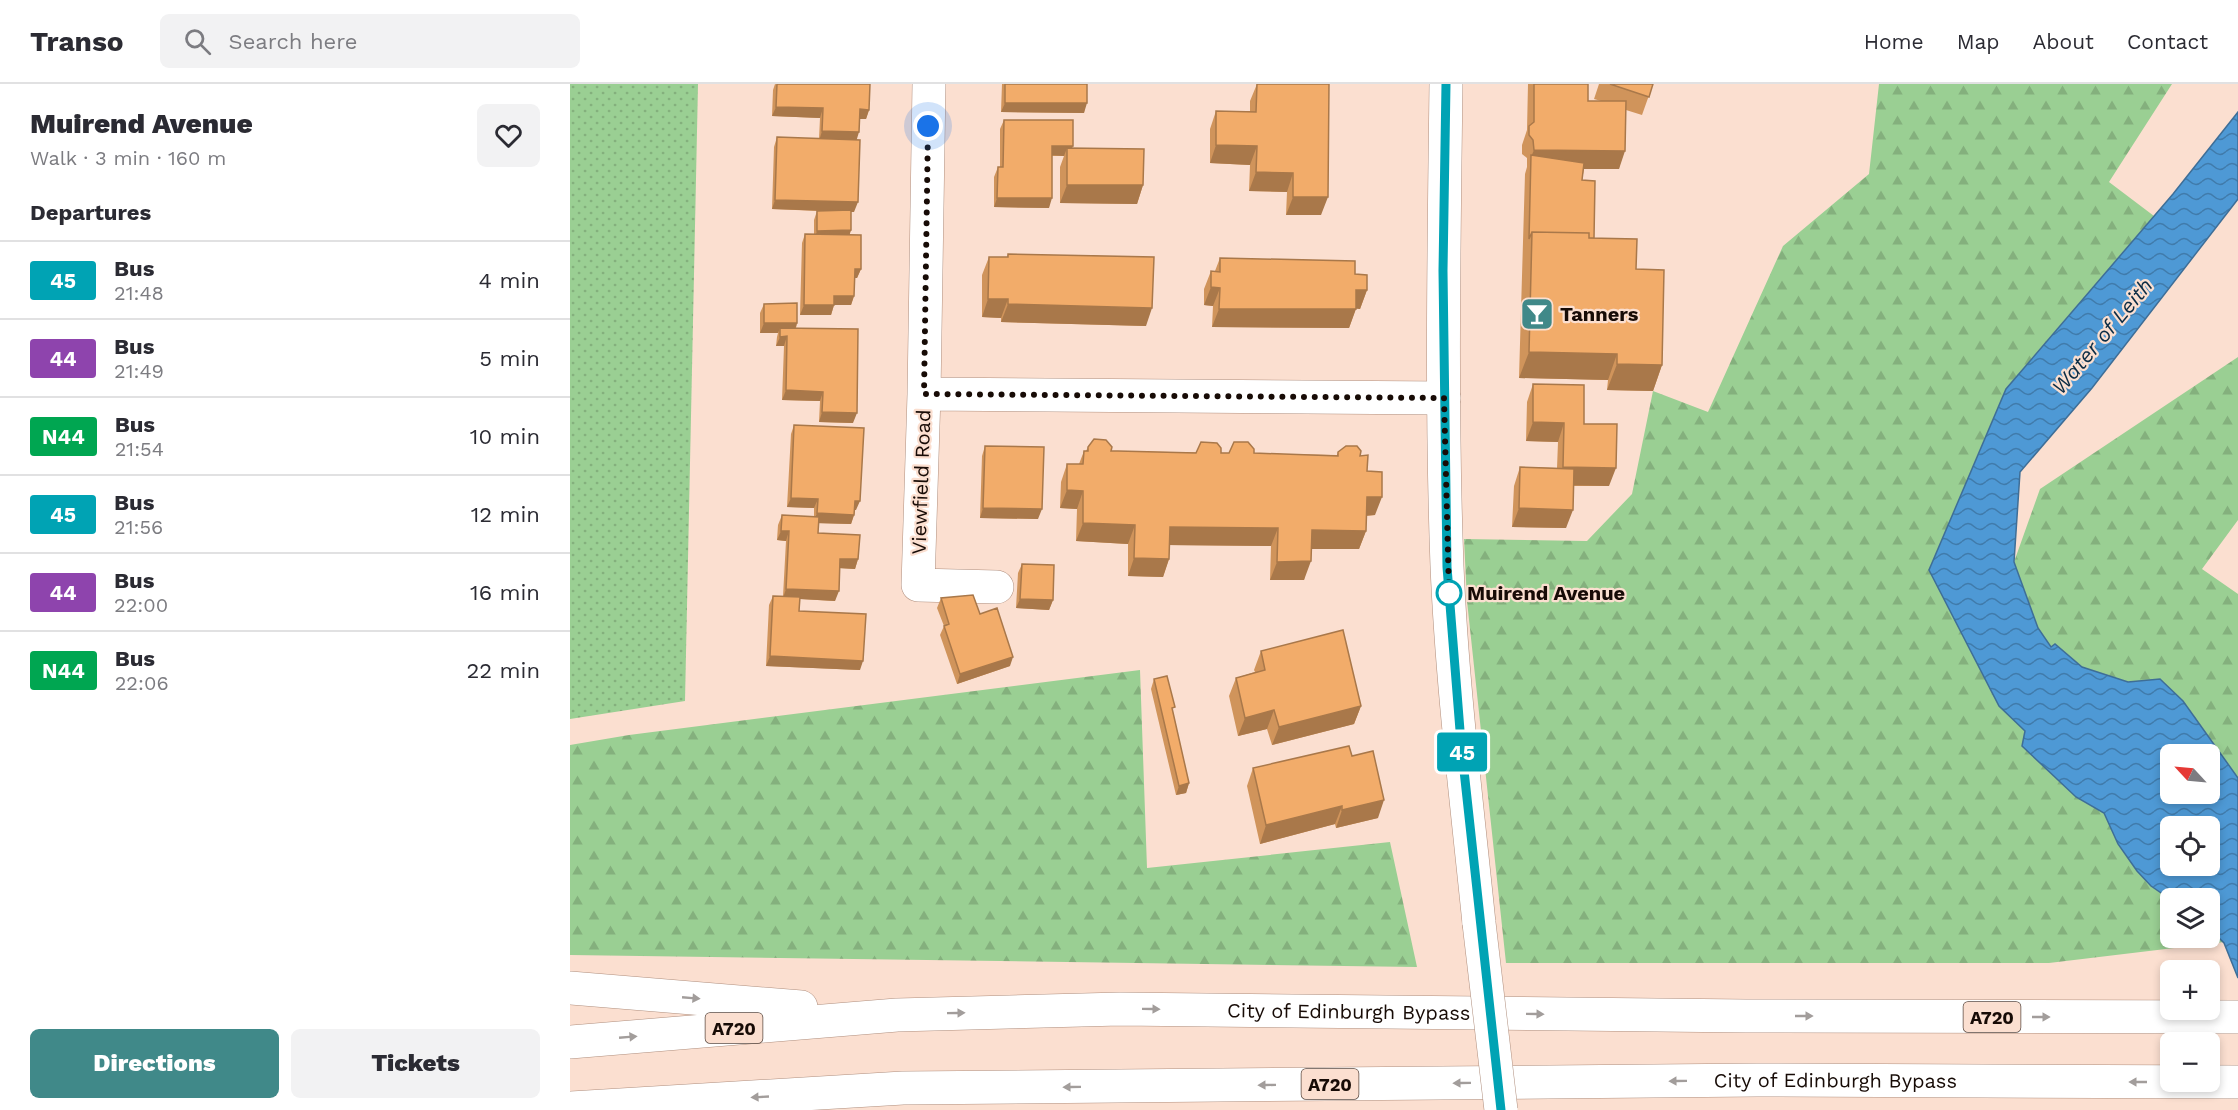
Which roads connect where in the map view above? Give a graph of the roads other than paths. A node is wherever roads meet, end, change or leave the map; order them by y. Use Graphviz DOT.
graph roads {
  1 [pos="929,84"];
  2 [pos="1446,84"];
  3 [pos="924,394"];
  4 [pos="1444,398"];
  5 [pos="998,587"];
  6 [pos="570,988"];
  7 [pos="897,1015"];
  8 [pos="2238,1017"];
  9 [pos="570,1042"];
  10 [pos="2238,1082"];
  11 [pos="903,1088"];
  12 [pos="570,1108"];
  13 [pos="797,1110"];
  14 [pos="1501,1110"];
  1 -- 3 [label="main road, Viewfield Road"];
  2 -- 4 [label="main road"];
  3 -- 4 [label="main road"];
  3 -- 5 [label="main road, Viewfield Road"];
  4 -- 14 [label="main road, bridge"];
  6 -- 7 [label="main road, one-way"];
  7 -- 8 [label="main road, City of Edinburgh Bypass / A720, one-way"];
  9 -- 7 [label="main road, City of Edinburgh Bypass / A720, one-way"];
  10 -- 11 [label="main road, City of Edinburgh Bypass / A720, one-way"];
  11 -- 12 [label="main road, City of Edinburgh Bypass / A720, one-way"];
  11 -- 13 [label="main road"];
}
